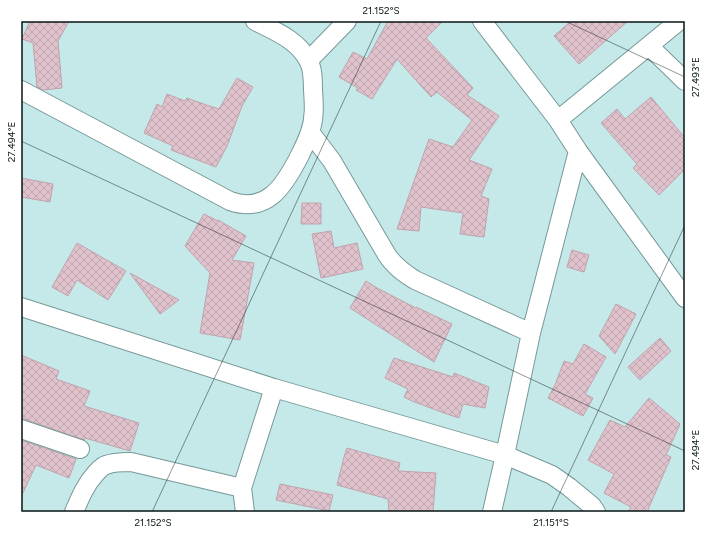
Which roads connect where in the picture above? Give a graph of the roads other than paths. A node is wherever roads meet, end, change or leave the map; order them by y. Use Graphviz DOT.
graph roads {
  1 [pos="255,21"];
  2 [pos="347,21"];
  3 [pos="482,21"];
  4 [pos="679,21"];
  5 [pos="649,46"];
  6 [pos="309,60"];
  7 [pos="685,81"];
  8 [pos="21,90"];
  9 [pos="558,120"];
  10 [pos="310,132"];
  11 [pos="578,151"];
  12 [pos="685,298"];
  13 [pos="21,307"];
  14 [pos="531,333"];
  15 [pos="274,388"];
  16 [pos="21,430"];
  17 [pos="80,449"];
  18 [pos="505,455"];
  19 [pos="242,488"];
  20 [pos="74,512"];
  21 [pos="245,512"];
  22 [pos="492,512"];
  23 [pos="596,512"];
  1 -- 6 [label="street"];
  2 -- 6 [label="street"];
  3 -- 9 [label="street"];
  4 -- 5 [label="street"];
  5 -- 7 [label="street"];
  5 -- 9 [label="street"];
  6 -- 10 [label="street"];
  8 -- 10 [label="street"];
  9 -- 11 [label="street"];
  10 -- 14 [label="street"];
  11 -- 12 [label="street"];
  11 -- 14 [label="street"];
  13 -- 15 [label="street"];
  14 -- 18 [label="street"];
  15 -- 18 [label="street"];
  15 -- 19 [label="street"];
  16 -- 17 [label="street"];
  18 -- 22 [label="street"];
  18 -- 23 [label="street"];
  19 -- 20 [label="street"];
  19 -- 21 [label="street"];
}
